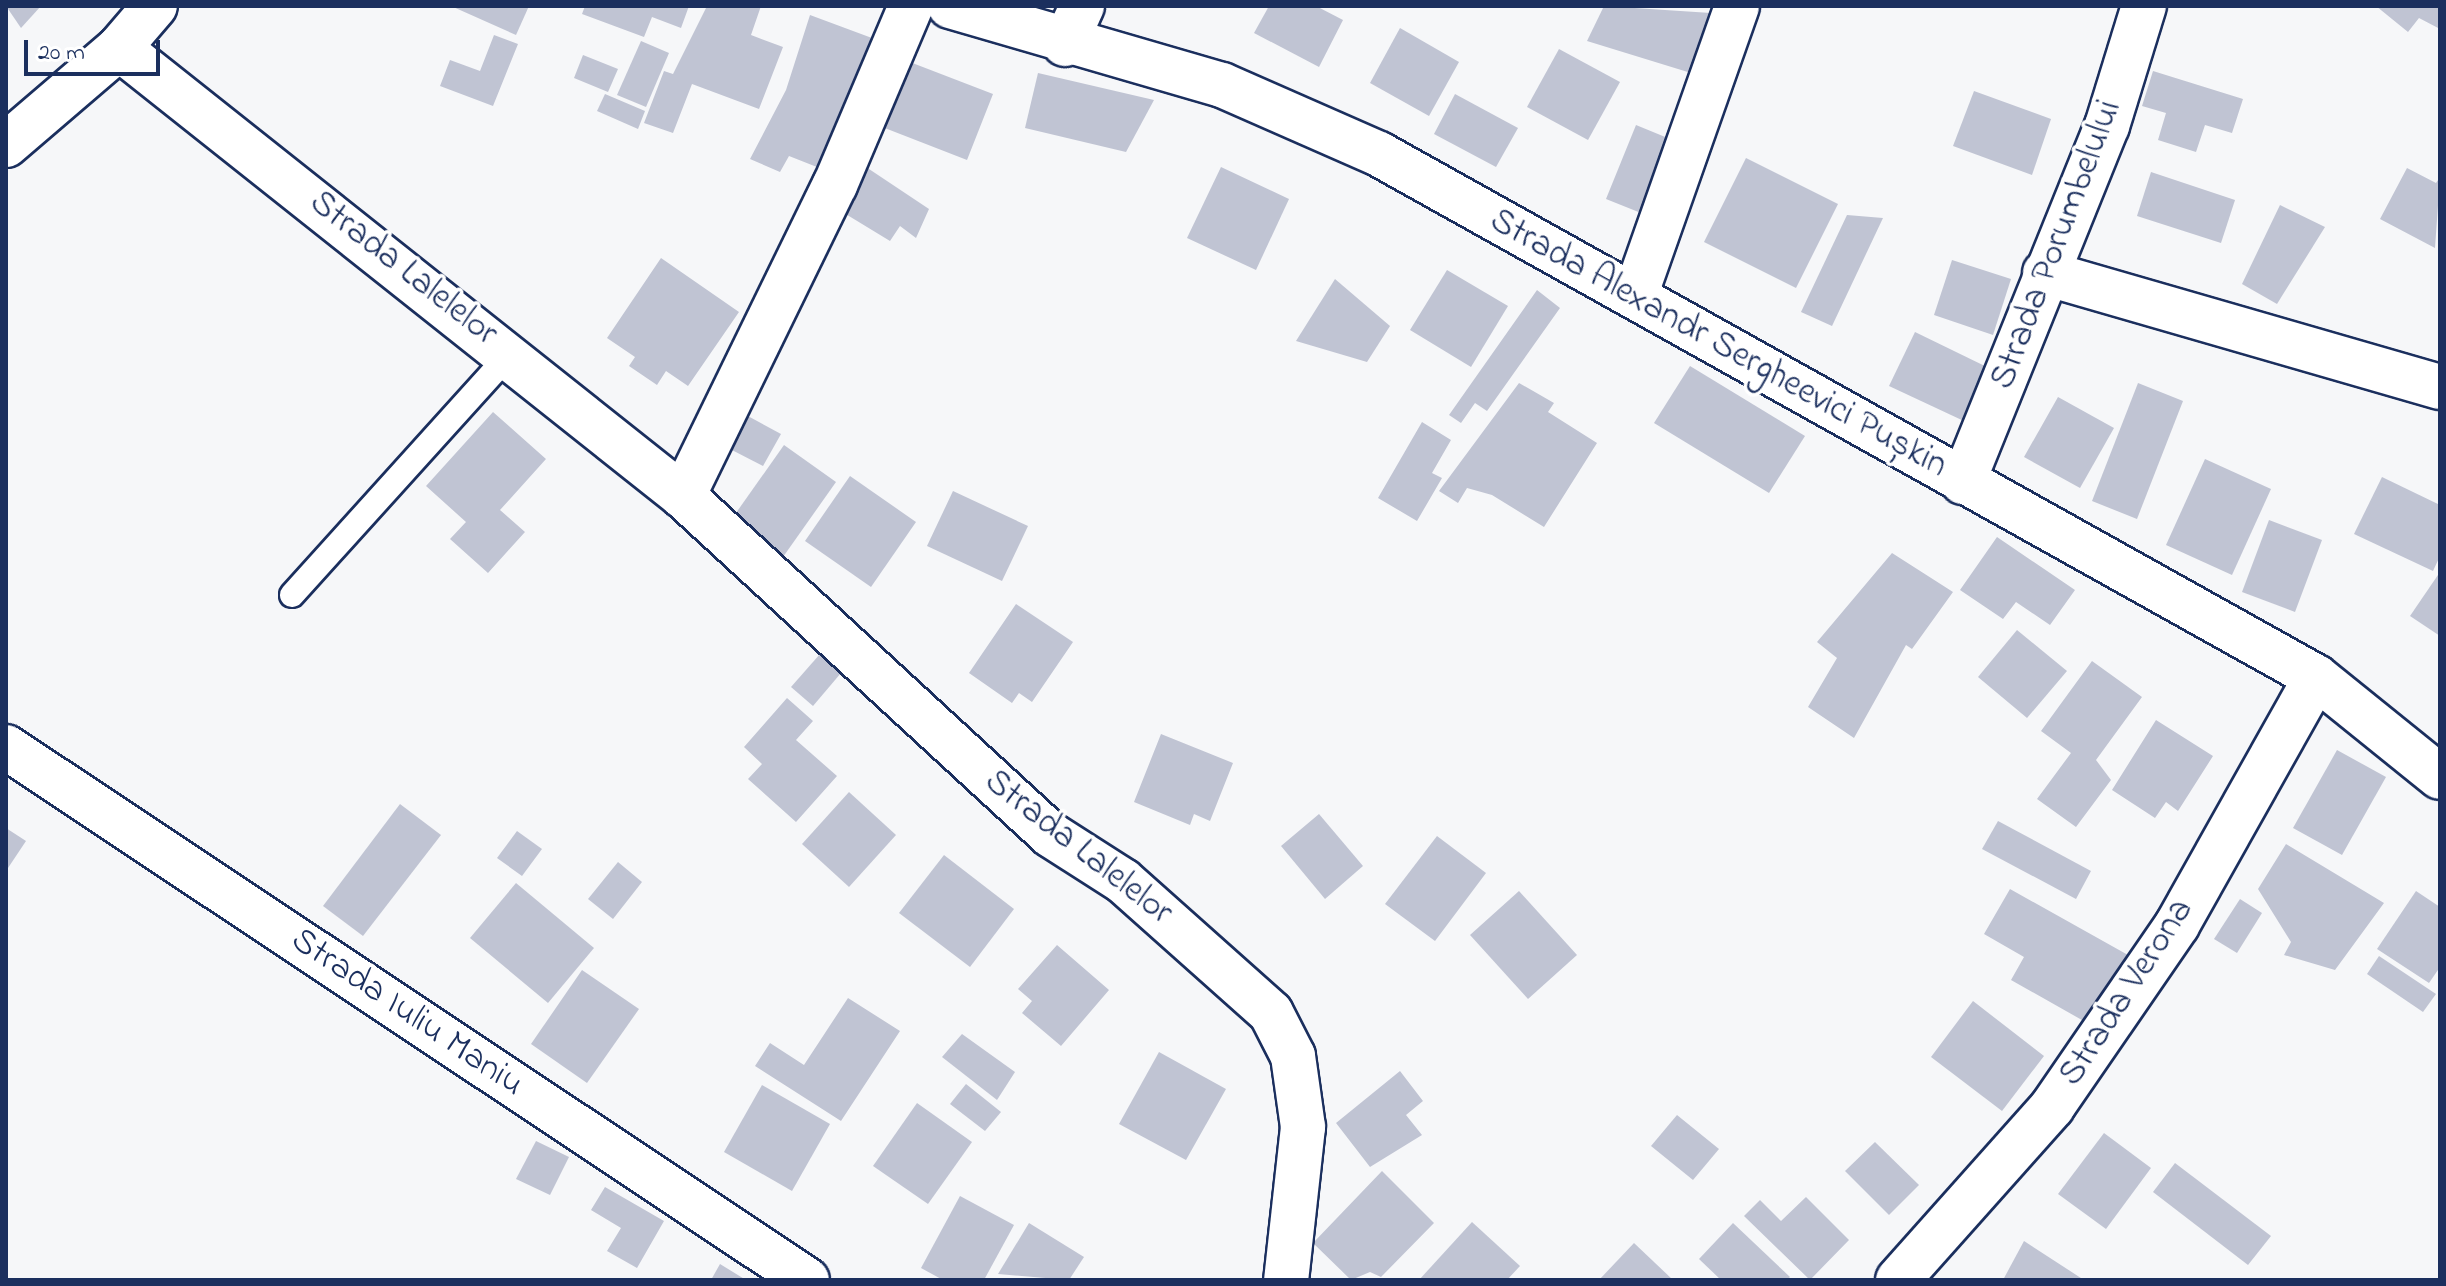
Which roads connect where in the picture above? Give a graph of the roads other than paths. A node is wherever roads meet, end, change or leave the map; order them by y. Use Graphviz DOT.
graph roads {
  1 [pos="155,6"];
  2 [pos="911,6"];
  3 [pos="950,6"];
  4 [pos="1737,6"];
  5 [pos="2144,6"];
  6 [pos="1074,25"];
  7 [pos="119,48"];
  8 [pos="6,145"];
  9 [pos="2045,273"];
  10 [pos="1635,296"];
  11 [pos="511,353"];
  12 [pos="2440,387"];
  13 [pos="1963,482"];
  14 [pos="683,496"];
  15 [pos="292,595"];
  16 [pos="2316,677"];
  17 [pos="6,747"];
  18 [pos="2440,777"];
  19 [pos="807,1280"];
  20 [pos="1286,1280"];
  21 [pos="1898,1280"];
  1 -- 7 [label="street"];
  2 -- 14 [label="street"];
  3 -- 6 [label="street, Strada Alexandr Sergheevici Pușkin"];
  4 -- 10 [label="street"];
  5 -- 9 [label="street, Strada Porumbelului"];
  6 -- 10 [label="street, Strada Alexandr Sergheevici Pușkin"];
  7 -- 8 [label="street"];
  7 -- 11 [label="street, Strada Lalelelor"];
  9 -- 12 [label="street"];
  9 -- 13 [label="street, Strada Porumbelului"];
  10 -- 13 [label="street, Strada Alexandr Sergheevici Pușkin"];
  11 -- 14 [label="street, Strada Lalelelor"];
  11 -- 15 [label="lane"];
  13 -- 16 [label="street, Strada Alexandr Sergheevici Pușkin"];
  14 -- 20 [label="street, Strada Lalelelor"];
  16 -- 18 [label="street, Strada Alexandr Sergheevici Pușkin"];
  16 -- 21 [label="street, Strada Verona"];
  17 -- 19 [label="street, Strada Iuliu Maniu"];
}
